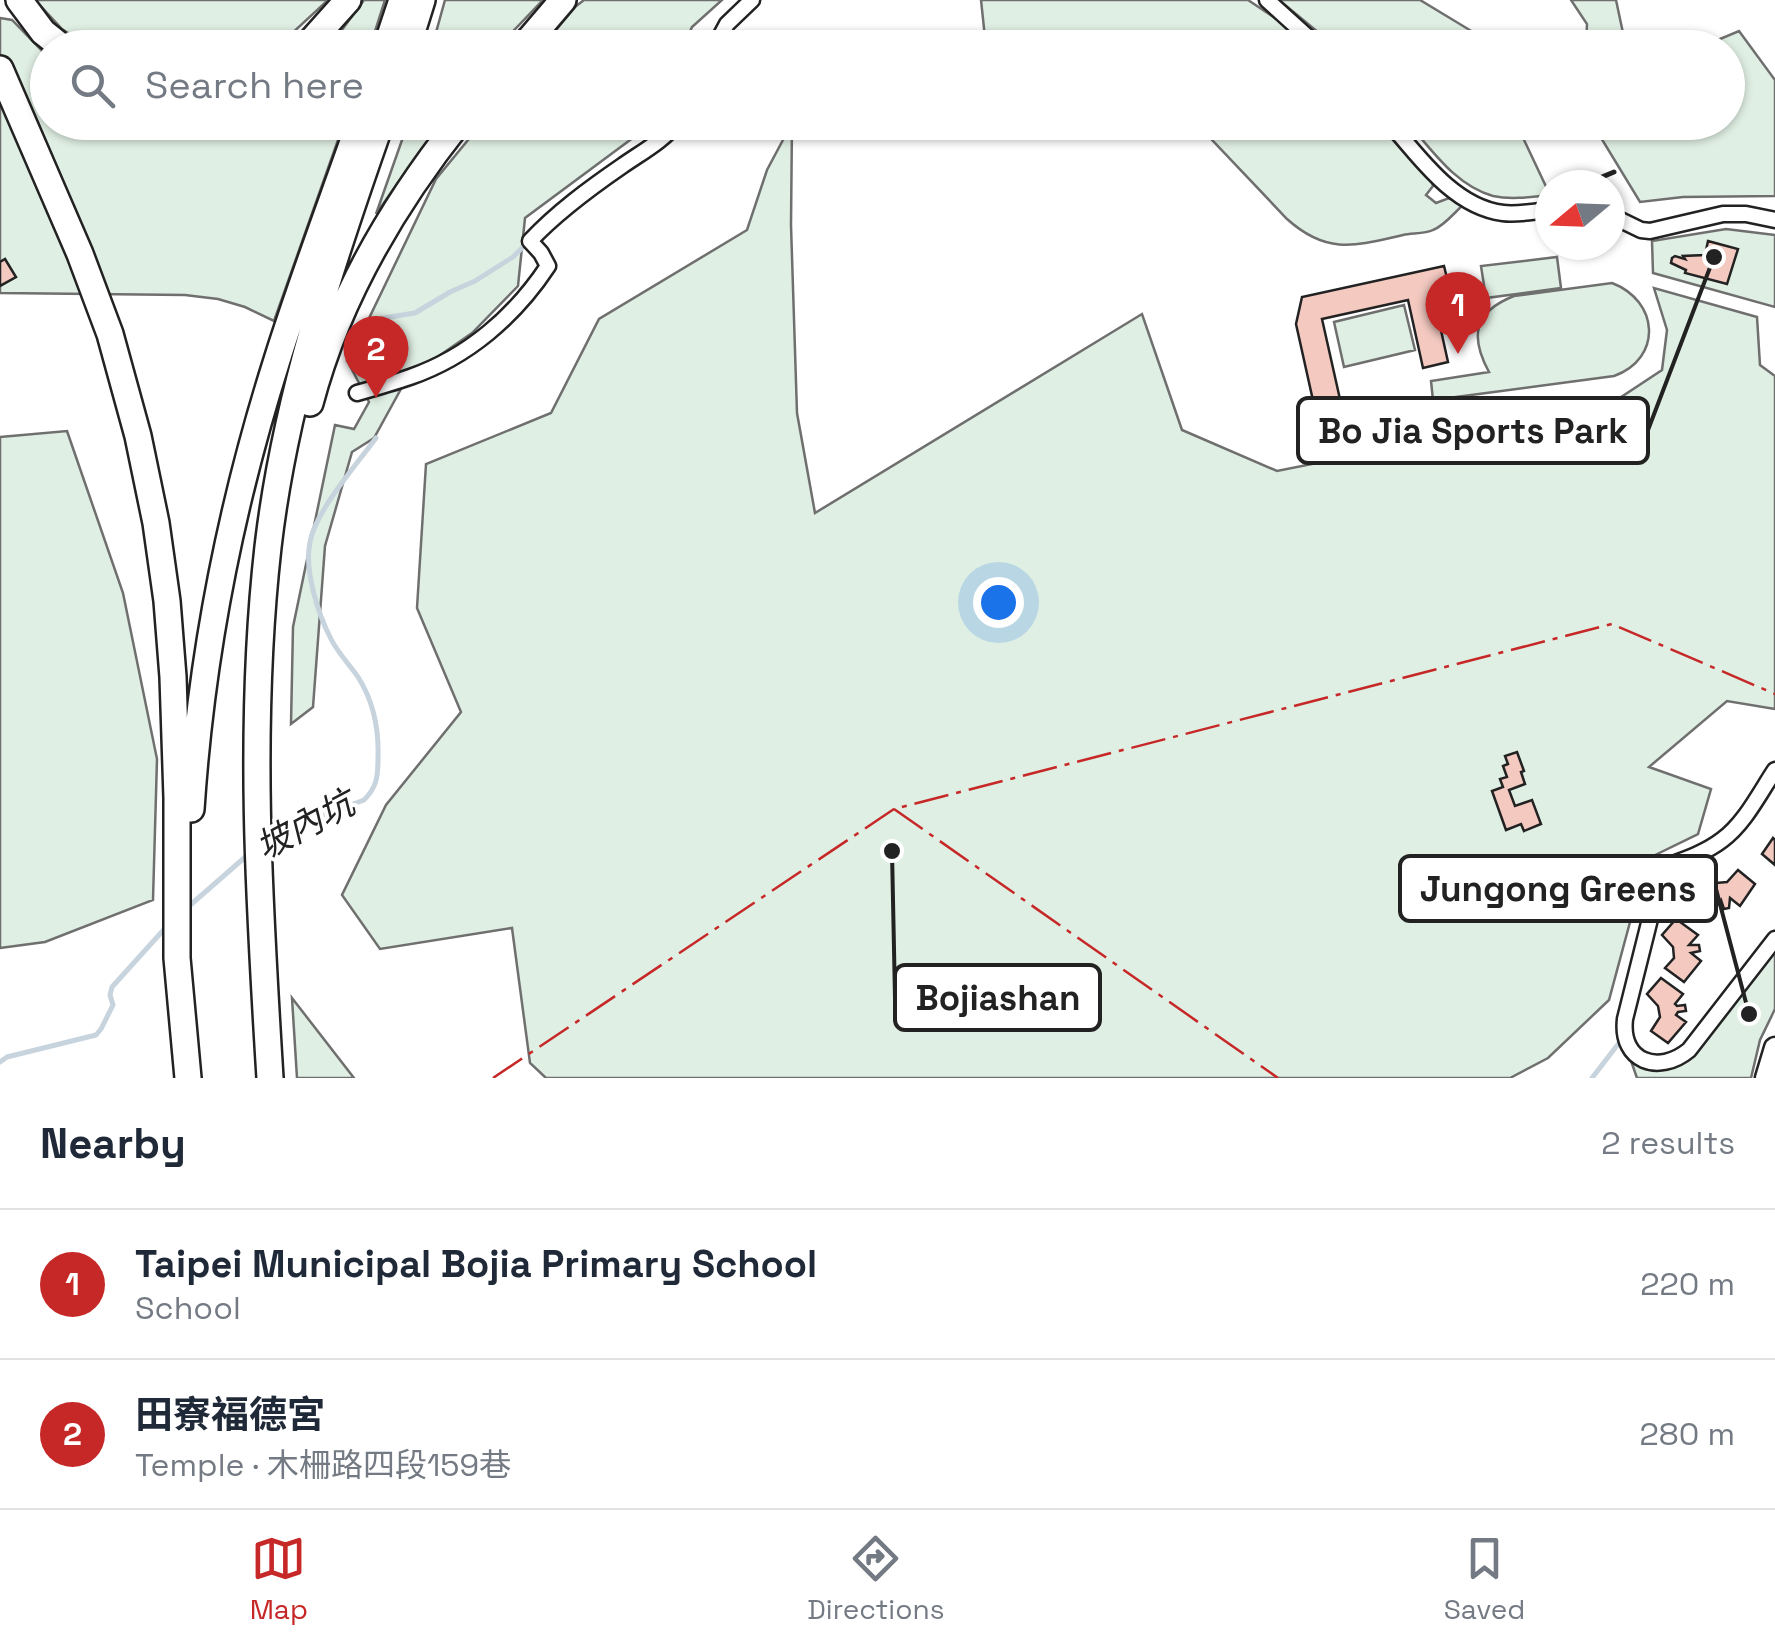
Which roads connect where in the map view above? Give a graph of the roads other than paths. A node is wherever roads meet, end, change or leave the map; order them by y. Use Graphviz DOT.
graph roads {
  1 [pos="19,0"];
  2 [pos="348,0"];
  3 [pos="402,0"];
  4 [pos="422,0"];
  5 [pos="563,0"];
  6 [pos="752,0"];
  7 [pos="1267,0"];
  8 [pos="42,30"];
  9 [pos="322,30"];
  10 [pos="400,30"];
  11 [pos="405,30"];
  12 [pos="537,30"];
  13 [pos="724,30"];
  14 [pos="1300,30"];
  15 [pos="0,69"];
  16 [pos="30,138"];
  17 [pos="31,140"];
  18 [pos="354,140"];
  19 [pos="375,140"];
  20 [pos="446,140"];
  21 [pos="658,140"];
  22 [pos="1404,140"];
  23 [pos="1535,211"];
  24 [pos="1775,220"];
  25 [pos="1625,222"];
  26 [pos="357,393"];
  27 [pos="258,684"];
  28 [pos="1775,770"];
  29 [pos="1775,940"];
  30 [pos="1775,1048"];
  31 [pos="189,1078"];
  32 [pos="270,1078"];
  33 [pos="1766,1078"];
  1 -- 8 [label="highway"];
  2 -- 9 [label="highway"];
  3 -- 10 [label="highway"];
  4 -- 11 [label="highway"];
  5 -- 12 [label="highway"];
  6 -- 13 [label="street"];
  7 -- 14 [label="street"];
  15 -- 16 [label="highway"];
  17 -- 31 [label="highway"];
  18 -- 31 [label="highway"];
  19 -- 27 [label="highway"];
  20 -- 27 [label="highway"];
  21 -- 26 [label="street"];
  22 -- 23 [label="street"];
  24 -- 25 [label="street"];
  27 -- 32 [label="highway"];
  28 -- 29 [label="street"];
  30 -- 33 [label="main road"];
}
